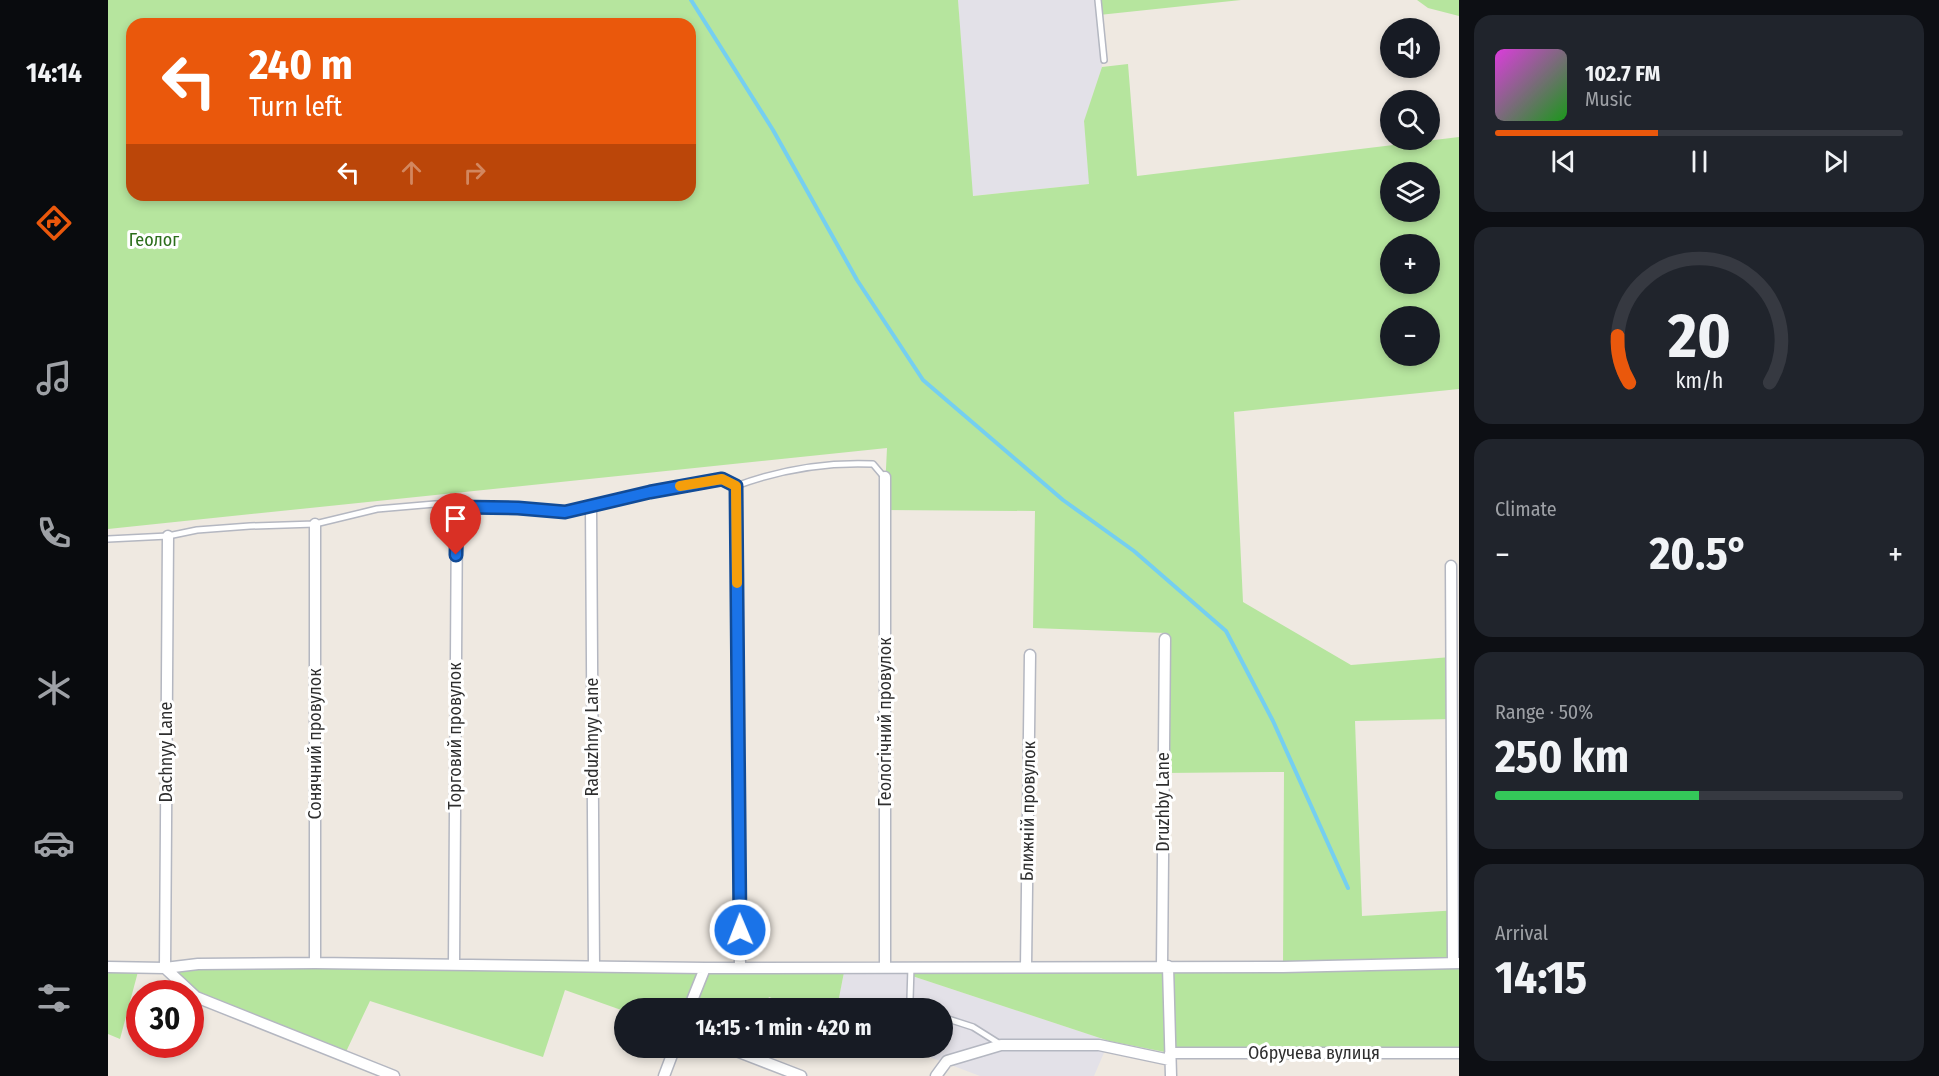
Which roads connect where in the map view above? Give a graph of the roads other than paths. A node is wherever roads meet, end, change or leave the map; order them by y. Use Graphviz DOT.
graph roads {
  1 [pos="1098,0"];
  2 [pos="1104,60"];
  3 [pos="885,477"];
  4 [pos="736,486"];
  5 [pos="457,507"];
  6 [pos="591,507"];
  7 [pos="315,524"];
  8 [pos="168,536"];
  9 [pos="108,539"];
  10 [pos="1451,566"];
  11 [pos="1165,639"];
  12 [pos="1030,655"];
  13 [pos="315,963"];
  14 [pos="1456,963"];
  15 [pos="454,964"];
  16 [pos="594,966"];
  17 [pos="1165,966"];
  18 [pos="108,967"];
  19 [pos="885,967"];
  20 [pos="911,967"];
  21 [pos="1026,967"];
  22 [pos="165,968"];
  23 [pos="705,968"];
  24 [pos="740,968"];
  25 [pos="693,998"];
  26 [pos="910,998"];
  27 [pos="953,1021"];
  28 [pos="1001,1045"];
  29 [pos="1459,1053"];
  30 [pos="1170,1056"];
  31 [pos="671,1058"];
  32 [pos="754,1058"];
  33 [pos="394,1076"];
  34 [pos="664,1076"];
  35 [pos="801,1076"];
  36 [pos="936,1076"];
  37 [pos="1171,1076"];
  1 -- 2 [label="lane"];
  3 -- 4 [label="lane"];
  3 -- 19 [label="street, Геологічний провулок"];
  4 -- 6 [label="lane"];
  4 -- 24 [label="street"];
  5 -- 6 [label="lane"];
  5 -- 7 [label="lane"];
  5 -- 15 [label="street, Торговий провулок"];
  6 -- 16 [label="street, Raduzhnyy Lane"];
  7 -- 8 [label="lane"];
  7 -- 13 [label="street, Сонячний провулок"];
  8 -- 9 [label="lane"];
  8 -- 22 [label="street, Dachnyy Lane"];
  10 -- 14 [label="street"];
  11 -- 17 [label="street, Druzhby Lane"];
  12 -- 21 [label="street, Ближній провулок"];
  13 -- 15 [label="street"];
  13 -- 22 [label="street"];
  14 -- 17 [label="street"];
  15 -- 16 [label="street"];
  16 -- 23 [label="street"];
  17 -- 21 [label="street"];
  17 -- 30 [label="street, Druzhby Lane"];
  18 -- 22 [label="street"];
  19 -- 20 [label="street"];
  19 -- 24 [label="street"];
  20 -- 21 [label="street"];
  20 -- 26 [label="lane"];
  22 -- 33 [label="street"];
  23 -- 24 [label="street"];
  23 -- 25 [label="street"];
  27 -- 28 [label="lane"];
  28 -- 30 [label="street, Обручева вулиця"];
  28 -- 36 [label="street, Обручева вулиця"];
  29 -- 30 [label="street, Обручева вулиця"];
  30 -- 37 [label="street, Druzhby Lane"];
  31 -- 34 [label="street"];
  32 -- 35 [label="street"];
}
